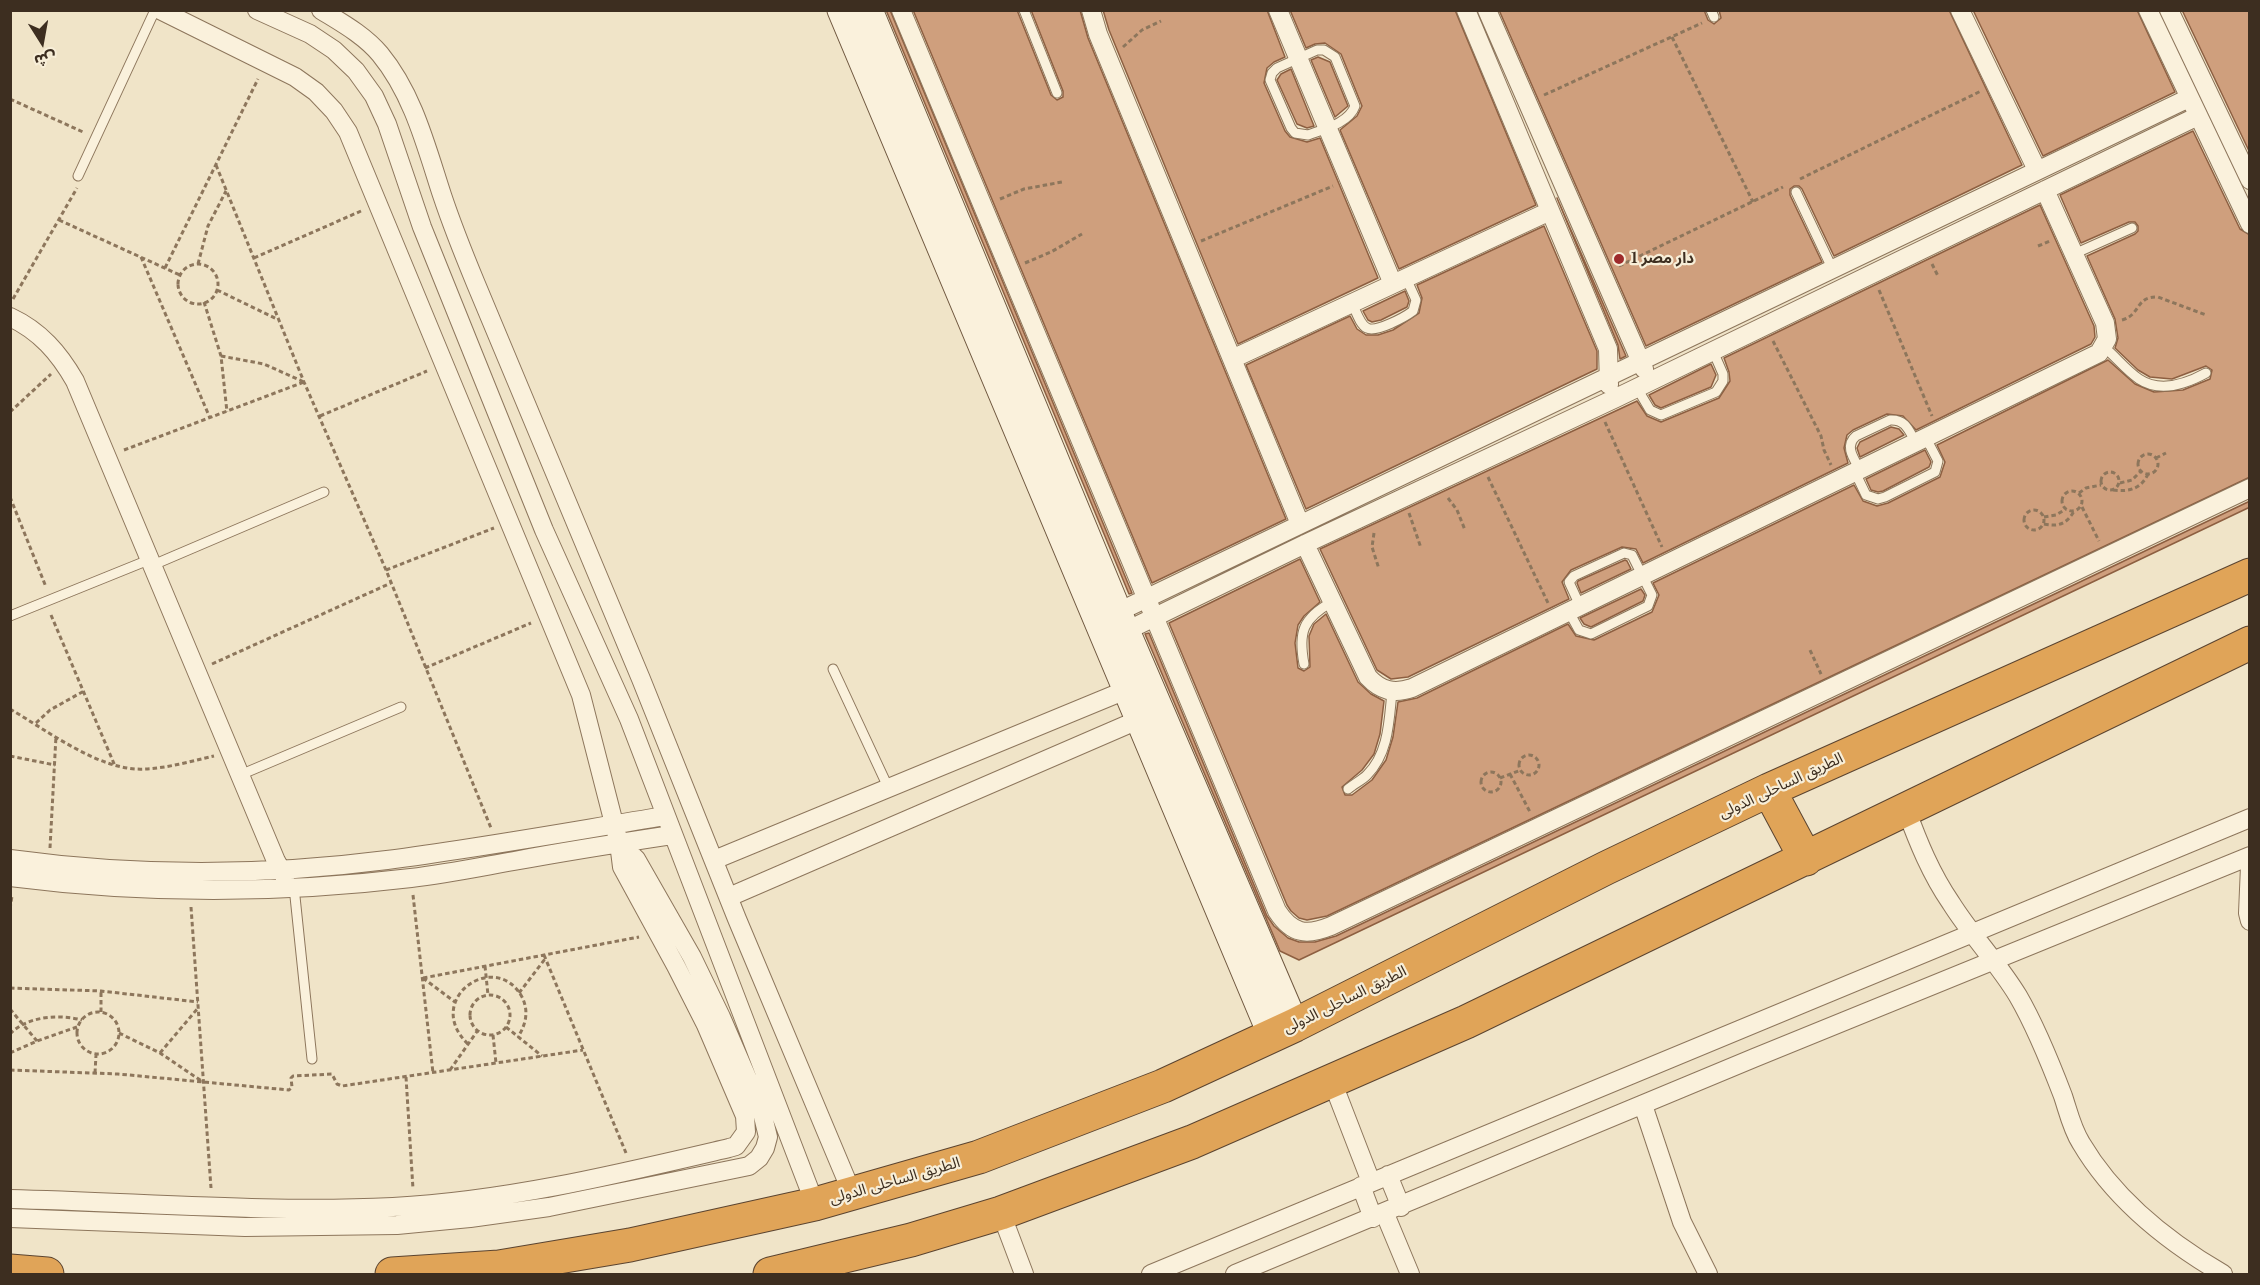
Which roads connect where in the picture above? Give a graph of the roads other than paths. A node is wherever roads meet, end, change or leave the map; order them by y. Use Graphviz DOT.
graph roads {
  1 [pos="155,10"];
  2 [pos="159,10"];
  3 [pos="257,10"];
  4 [pos="321,10"];
  5 [pos="841,10"];
  6 [pos="869,10"];
  7 [pos="901,10"];
  8 [pos="1024,10"];
  9 [pos="1091,10"];
  10 [pos="1278,10"];
  11 [pos="1487,10"];
  12 [pos="1960,10"];
  13 [pos="2148,10"];
  14 [pos="2169,10"];
  15 [pos="1469,12"];
  16 [pos="1298,58"];
  17 [pos="1057,93"];
  18 [pos="2189,98"];
  19 [pos="2198,116"];
  20 [pos="1327,127"];
  21 [pos="2037,170"];
  22 [pos="78,176"];
  23 [pos="2250,180"];
  24 [pos="2045,190"];
  25 [pos="1797,192"];
  26 [pos="1550,211"];
  27 [pos="2250,224"];
  28 [pos="2132,228"];
  29 [pos="2074,254"];
  30 [pos="1832,268"];
  31 [pos="1400,281"];
  32 [pos="1352,303"];
  33 [pos="10,316"];
  34 [pos="2104,347"];
  35 [pos="1713,351"];
  36 [pos="1232,359"];
  37 [pos="1640,360"];
  38 [pos="2206,374"];
  39 [pos="1609,375"];
  40 [pos="1643,385"];
  41 [pos="1616,398"];
  42 [pos="1927,438"];
  43 [pos="1851,474"];
  44 [pos="2250,488"];
  45 [pos="324,492"];
  46 [pos="1300,524"];
  47 [pos="1305,544"];
  48 [pos="152,562"];
  49 [pos="2250,575"];
  50 [pos="1643,576"];
  51 [pos="1147,598"];
  52 [pos="1332,602"];
  53 [pos="1568,612"];
  54 [pos="10,616"];
  55 [pos="1155,617"];
  56 [pos="1122,621"];
  57 [pos="2250,643"];
  58 [pos="1304,664"];
  59 [pos="833,669"];
  60 [pos="1126,690"];
  61 [pos="1392,692"];
  62 [pos="401,707"];
  63 [pos="1138,720"];
  64 [pos="665,742"];
  65 [pos="641,753"];
  66 [pos="240,775"];
  67 [pos="888,787"];
  68 [pos="1348,789"];
  69 [pos="1769,790"];
  70 [pos="1905,809"];
  71 [pos="665,816"];
  72 [pos="2250,818"];
  73 [pos="614,824"];
  74 [pos="672,834"];
  75 [pos="619,843"];
  76 [pos="2250,856"];
  77 [pos="10,859"];
  78 [pos="1806,859"];
  79 [pos="714,860"];
  80 [pos="2250,866"];
  81 [pos="279,869"];
  82 [pos="10,878"];
  83 [pos="294,887"];
  84 [pos="729,897"];
  85 [pos="737,919"];
  86 [pos="2250,921"];
  87 [pos="710,929"];
  88 [pos="1971,932"];
  89 [pos="1994,962"];
  90 [pos="1284,1030"];
  91 [pos="312,1059"];
  92 [pos="1332,1081"];
  93 [pos="1643,1105"];
  94 [pos="742,1140"];
  95 [pos="765,1148"];
  96 [pos="1388,1175"];
  97 [pos="1366,1184"];
  98 [pos="852,1193"];
  99 [pos="10,1199"];
  100 [pos="815,1204"];
  101 [pos="1000,1213"];
  102 [pos="1386,1213"];
  103 [pos="10,1218"];
  104 [pos="10,1271"];
  105 [pos="47,1275"];
  106 [pos="392,1275"];
  107 [pos="770,1275"];
  108 [pos="1024,1275"];
  109 [pos="1151,1275"];
  110 [pos="1235,1275"];
  111 [pos="1410,1275"];
  112 [pos="1708,1275"];
  113 [pos="2223,1275"];
  1 -- 22 [label="lane"];
  2 -- 73 [label="street"];
  3 -- 65 [label="street"];
  4 -- 64 [label="street"];
  5 -- 60 [label="street"];
  6 -- 56 [label="street"];
  7 -- 51 [label="street"];
  8 -- 17 [label="lane"];
  9 -- 36 [label="street"];
  10 -- 16 [label="street"];
  11 -- 37 [label="street"];
  12 -- 21 [label="street"];
  13 -- 18 [label="street"];
  14 -- 23 [label="street"];
  15 -- 26 [label="street"];
  16 -- 20 [label="street"];
  16 -- 20 [label="lane"];
  16 -- 20 [label="lane"];
  18 -- 19 [label="street"];
  18 -- 21 [label="street"];
  19 -- 24 [label="street"];
  19 -- 27 [label="street"];
  20 -- 31 [label="street"];
  21 -- 30 [label="street"];
  24 -- 29 [label="street"];
  24 -- 35 [label="street"];
  25 -- 30 [label="lane"];
  26 -- 31 [label="street"];
  26 -- 39 [label="street"];
  28 -- 29 [label="lane"];
  29 -- 34 [label="street"];
  30 -- 37 [label="street"];
  31 -- 32 [label="street"];
  31 -- 32 [label="lane"];
  32 -- 36 [label="street"];
  33 -- 48 [label="street"];
  34 -- 38 [label="lane"];
  34 -- 42 [label="street"];
  35 -- 40 [label="street"];
  35 -- 40 [label="lane"];
  36 -- 46 [label="street"];
  37 -- 39 [label="street"];
  37 -- 40 [label="street"];
  39 -- 41 [label="street"];
  39 -- 46 [label="street"];
  40 -- 41 [label="street"];
  41 -- 47 [label="street"];
  42 -- 43 [label="street"];
  42 -- 43 [label="lane"];
  42 -- 43 [label="lane"];
  43 -- 50 [label="street"];
  44 -- 55 [label="street"];
  45 -- 48 [label="lane"];
  46 -- 51 [label="street"];
  47 -- 52 [label="street"];
  47 -- 55 [label="street"];
  48 -- 54 [label="lane"];
  48 -- 66 [label="street"];
  49 -- 69 [label="highway, الطريق الساحلى الدولى"];
  50 -- 53 [label="street"];
  50 -- 53 [label="lane"];
  50 -- 53 [label="lane"];
  51 -- 55 [label="street"];
  51 -- 56 [label="street"];
  52 -- 58 [label="lane"];
  52 -- 61 [label="street"];
  53 -- 61 [label="street"];
  55 -- 56 [label="street"];
  56 -- 90 [label="street"];
  57 -- 70 [label="highway"];
  59 -- 67 [label="lane"];
  60 -- 63 [label="street"];
  60 -- 67 [label="street"];
  61 -- 68 [label="lane"];
  62 -- 66 [label="lane"];
  63 -- 84 [label="street"];
  63 -- 90 [label="street"];
  64 -- 65 [label="street"];
  64 -- 79 [label="street"];
  65 -- 71 [label="street"];
  66 -- 81 [label="street"];
  67 -- 79 [label="street"];
  69 -- 78 [label="highway"];
  69 -- 90 [label="highway, الطريق الساحلى الدولى"];
  70 -- 78 [label="highway"];
  70 -- 88 [label="street"];
  71 -- 73 [label="street"];
  71 -- 74 [label="street"];
  72 -- 88 [label="street"];
  73 -- 75 [label="street"];
  73 -- 81 [label="street"];
  74 -- 75 [label="street"];
  74 -- 87 [label="street"];
  75 -- 83 [label="street"];
  75 -- 94 [label="street"];
  75 -- 95 [label="street"];
  76 -- 89 [label="street"];
  77 -- 81 [label="street"];
  78 -- 92 [label="highway"];
  79 -- 84 [label="street"];
  80 -- 86 [label="street"];
  81 -- 83 [label="street"];
  82 -- 83 [label="street"];
  83 -- 91 [label="lane"];
  84 -- 85 [label="street"];
  85 -- 87 [label="street"];
  85 -- 98 [label="street"];
  87 -- 100 [label="street"];
  88 -- 89 [label="street"];
  88 -- 96 [label="street"];
  89 -- 93 [label="street"];
  89 -- 113 [label="street"];
  90 -- 98 [label="highway, الطريق الساحلى الدولى"];
  92 -- 97 [label="street"];
  92 -- 101 [label="highway"];
  93 -- 102 [label="street"];
  93 -- 112 [label="street"];
  94 -- 95 [label="street"];
  94 -- 99 [label="street"];
  95 -- 103 [label="street"];
  96 -- 97 [label="street"];
  96 -- 102 [label="street"];
  97 -- 102 [label="street"];
  97 -- 109 [label="street"];
  98 -- 100 [label="highway, الطريق الساحلى الدولى"];
  100 -- 106 [label="highway, الطريق الساحلى الدولى"];
  101 -- 107 [label="highway"];
  101 -- 108 [label="street"];
  102 -- 110 [label="street"];
  102 -- 111 [label="street"];
  104 -- 105 [label="highway"];
}
